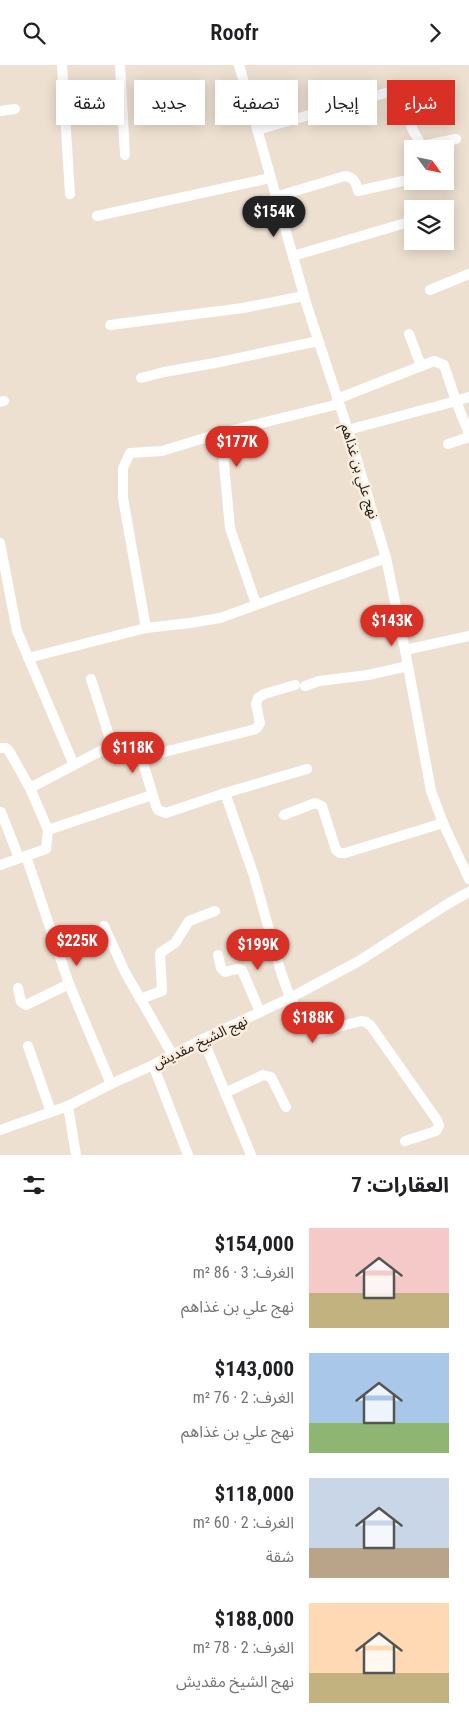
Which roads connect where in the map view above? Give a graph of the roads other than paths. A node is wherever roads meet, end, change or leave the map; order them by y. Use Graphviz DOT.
graph roads {
  1 [pos="62,65"];
  2 [pos="120,65"];
  3 [pos="239,65"];
  4 [pos="15,109"];
  5 [pos="0,111"];
  6 [pos="257,130"];
  7 [pos="456,139"];
  8 [pos="125,155"];
  9 [pos="270,179"];
  10 [pos="404,181"];
  11 [pos="70,194"];
  12 [pos="275,197"];
  13 [pos="97,217"];
  14 [pos="404,223"];
  15 [pos="293,256"];
  16 [pos="469,274"];
  17 [pos="430,290"];
  18 [pos="304,296"];
  19 [pos="110,325"];
  20 [pos="409,334"];
  21 [pos="318,341"];
  22 [pos="421,366"];
  23 [pos="141,378"];
  24 [pos="469,397"];
  25 [pos="338,401"];
  26 [pos="456,401"];
  27 [pos="348,430"];
  28 [pos="221,433"];
  29 [pos="469,436"];
  30 [pos="448,444"];
  31 [pos="0,543"];
  32 [pos="386,558"];
  33 [pos="4,585"];
  34 [pos="256,604"];
  35 [pos="146,628"];
  36 [pos="469,636"];
  37 [pos="405,650"];
  38 [pos="28,658"];
  39 [pos="408,665"];
  40 [pos="91,679"];
  41 [pos="0,748"];
  42 [pos="74,765"];
  43 [pos="307,769"];
  44 [pos="30,789"];
  45 [pos="225,793"];
  46 [pos="152,795"];
  47 [pos="0,812"];
  48 [pos="284,815"];
  49 [pos="442,823"];
  50 [pos="48,830"];
  51 [pos="23,857"];
  52 [pos="0,865"];
  53 [pos="469,879"];
  54 [pos="469,892"];
  55 [pos="216,911"];
  56 [pos="104,926"];
  57 [pos="218,955"];
  58 [pos="70,984"];
  59 [pos="18,988"];
  60 [pos="290,998"];
  61 [pos="140,999"];
  62 [pos="260,1012"];
  63 [pos="203,1039"];
  64 [pos="28,1046"];
  65 [pos="172,1054"];
  66 [pos="153,1065"];
  67 [pos="111,1084"];
  68 [pos="225,1093"];
  69 [pos="68,1106"];
  70 [pos="286,1107"];
  71 [pos="51,1112"];
  72 [pos="0,1130"];
  73 [pos="406,1141"];
  74 [pos="76,1155"];
  75 [pos="188,1155"];
  76 [pos="251,1155"];
  1 -- 11 [label="street"];
  2 -- 8 [label="street"];
  3 -- 6 [label="street, نهج علي بن غذاهم"];
  4 -- 5 [label="street"];
  6 -- 7 [label="street"];
  6 -- 9 [label="street, نهج علي بن غذاهم"];
  9 -- 12 [label="street, نهج علي بن غذاهم"];
  9 -- 13 [label="street"];
  10 -- 12 [label="street"];
  12 -- 15 [label="street, نهج علي بن غذاهم"];
  14 -- 15 [label="street"];
  15 -- 18 [label="street, نهج علي بن غذاهم"];
  16 -- 17 [label="street"];
  18 -- 19 [label="street"];
  18 -- 21 [label="street, نهج علي بن غذاهم"];
  20 -- 22 [label="street"];
  21 -- 23 [label="street"];
  21 -- 25 [label="street, نهج علي بن غذاهم"];
  22 -- 25 [label="street"];
  22 -- 26 [label="street"];
  24 -- 26 [label="street"];
  25 -- 27 [label="street, نهج علي بن غذاهم"];
  25 -- 28 [label="street"];
  26 -- 27 [label="street"];
  26 -- 29 [label="street"];
  27 -- 32 [label="street, نهج علي بن غذاهم"];
  28 -- 34 [label="street"];
  28 -- 35 [label="street"];
  29 -- 30 [label="street"];
  31 -- 33 [label="street"];
  32 -- 34 [label="street"];
  32 -- 37 [label="street, نهج علي بن غذاهم"];
  33 -- 38 [label="street"];
  34 -- 35 [label="street"];
  35 -- 38 [label="street"];
  36 -- 37 [label="street"];
  37 -- 39 [label="street, نهج علي بن غذاهم"];
  38 -- 42 [label="street"];
  39 -- 46 [label="street"];
  39 -- 49 [label="street, نهج علي بن غذاهم"];
  40 -- 42 [label="street"];
  41 -- 44 [label="street"];
  42 -- 44 [label="street"];
  43 -- 45 [label="street"];
  44 -- 50 [label="street"];
  45 -- 46 [label="street"];
  45 -- 60 [label="street"];
  46 -- 50 [label="street"];
  47 -- 51 [label="street"];
  48 -- 49 [label="street"];
  49 -- 53 [label="street, نهج علي بن غذاهم"];
  50 -- 51 [label="street"];
  51 -- 52 [label="street"];
  51 -- 58 [label="street"];
  54 -- 60 [label="street, نهج الشيخ مقديش"];
  55 -- 61 [label="street"];
  56 -- 61 [label="street"];
  57 -- 62 [label="street"];
  58 -- 59 [label="street"];
  58 -- 67 [label="street"];
  60 -- 62 [label="street, نهج الشيخ مقديش"];
  60 -- 73 [label="street"];
  61 -- 65 [label="street"];
  62 -- 63 [label="street, نهج الشيخ مقديش"];
  63 -- 65 [label="street, نهج الشيخ مقديش"];
  63 -- 68 [label="street"];
  64 -- 71 [label="street"];
  65 -- 66 [label="street, نهج الشيخ مقديش"];
  66 -- 67 [label="street, نهج الشيخ مقديش"];
  66 -- 75 [label="street"];
  67 -- 69 [label="street, نهج الشيخ مقديش"];
  68 -- 70 [label="street"];
  68 -- 76 [label="street"];
  69 -- 71 [label="street, نهج الشيخ مقديش"];
  69 -- 74 [label="street"];
  71 -- 72 [label="street, نهج الشيخ مقديش"];
}
